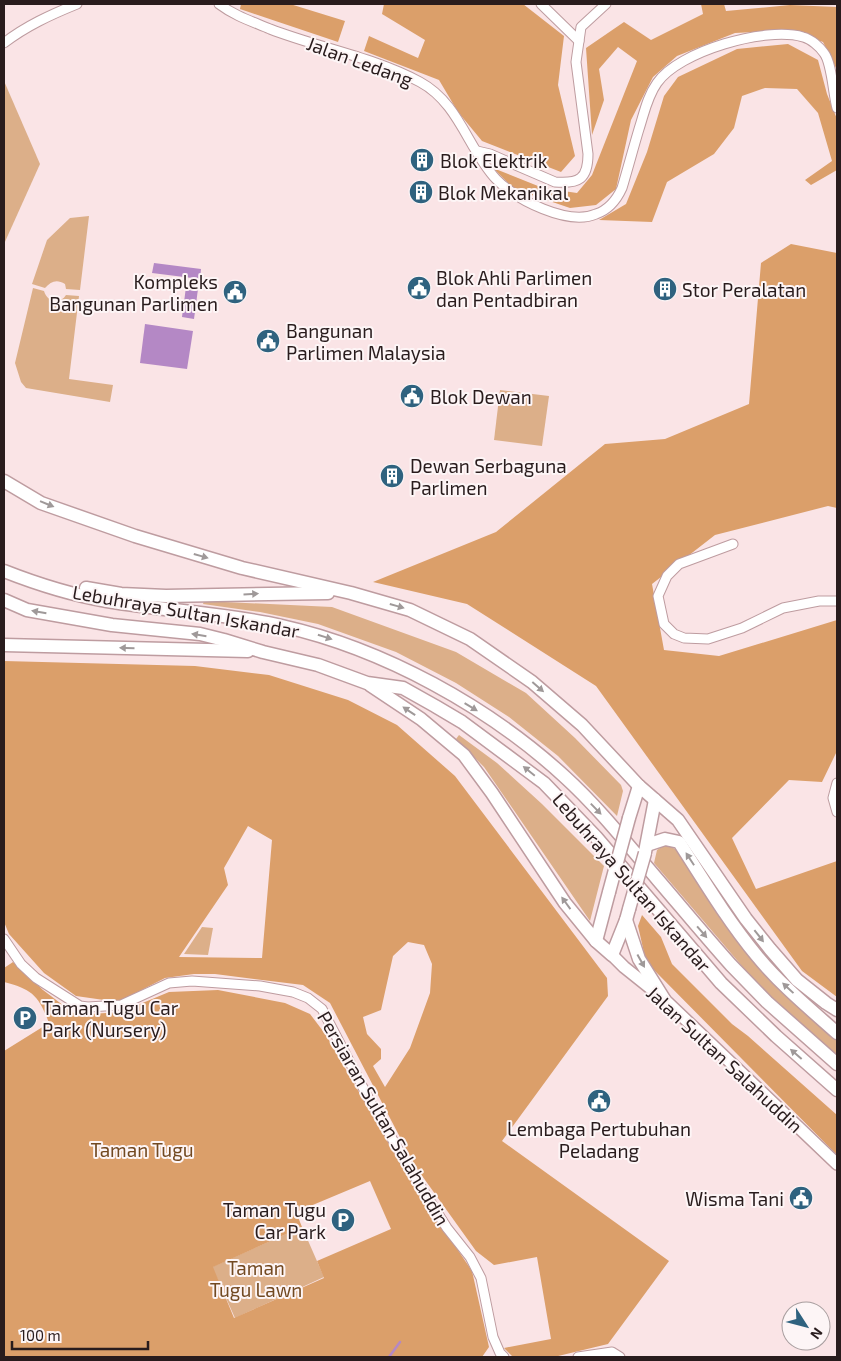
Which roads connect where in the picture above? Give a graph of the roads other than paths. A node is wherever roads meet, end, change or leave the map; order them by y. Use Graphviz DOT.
graph roads {
  1 [pos="76,4"];
  2 [pos="219,4"];
  3 [pos="541,4"];
  4 [pos="606,4"];
  5 [pos="579,41"];
  6 [pos="4,43"];
  7 [pos="837,108"];
  8 [pos="477,151"];
  9 [pos="4,481"];
  10 [pos="733,544"];
  11 [pos="8,572"];
  12 [pos="350,593"];
  13 [pos="4,600"];
  14 [pos="837,601"];
  15 [pos="4,645"];
  16 [pos="263,652"];
  17 [pos="368,683"];
  18 [pos="837,783"];
  19 [pos="639,786"];
  20 [pos="655,800"];
  21 [pos="837,812"];
  22 [pos="646,849"];
  23 [pos="628,914"];
  24 [pos="4,939"];
  25 [pos="596,940"];
  26 [pos="612,955"];
  27 [pos="664,999"];
  28 [pos="826,1003"];
  29 [pos="837,1010"];
  30 [pos="837,1016"];
  31 [pos="837,1033"];
  32 [pos="837,1064"];
  33 [pos="837,1090"];
  34 [pos="837,1164"];
  35 [pos="504,1357"];
  36 [pos="578,1357"];
  37 [pos="620,1357"];
  1 -- 6 [label="street"];
  2 -- 8 [label="street, Jalan Ledang"];
  3 -- 5 [label="street"];
  4 -- 5 [label="street"];
  5 -- 8 [label="street"];
  7 -- 8 [label="street, Jalan Ledang"];
  9 -- 12 [label="main road, one-way"];
  10 -- 14 [label="street"];
  11 -- 12 [label="main road, one-way"];
  11 -- 32 [label="main road, Lebuhraya Sultan Iskandar, one-way"];
  12 -- 19 [label="main road, one-way"];
  16 -- 13 [label="main road, Lebuhraya Sultan Iskandar, one-way"];
  16 -- 15 [label="main road, one-way"];
  16 -- 17 [label="main road, Lebuhraya Sultan Iskandar"];
  25 -- 17 [label="main road, one-way"];
  33 -- 17 [label="main road, Lebuhraya Sultan Iskandar, one-way"];
  18 -- 21 [label="street"];
  19 -- 20 [label="main road"];
  19 -- 25 [label="main road, bridge"];
  20 -- 22 [label="main road"];
  20 -- 28 [label="main road, one-way"];
  22 -- 23 [label="main road, bridge"];
  31 -- 22 [label="main road, one-way"];
  23 -- 26 [label="main road"];
  23 -- 27 [label="main road, one-way"];
  24 -- 35 [label="street, Persiaran Sultan Salahuddin"];
  25 -- 26 [label="main road"];
  26 -- 27 [label="street, Jalan Sultan Salahuddin"];
  27 -- 34 [label="street, Jalan Sultan Salahuddin"];
  28 -- 29 [label="main road"];
  28 -- 30 [label="main road"];
  36 -- 37 [label="street"];
}
